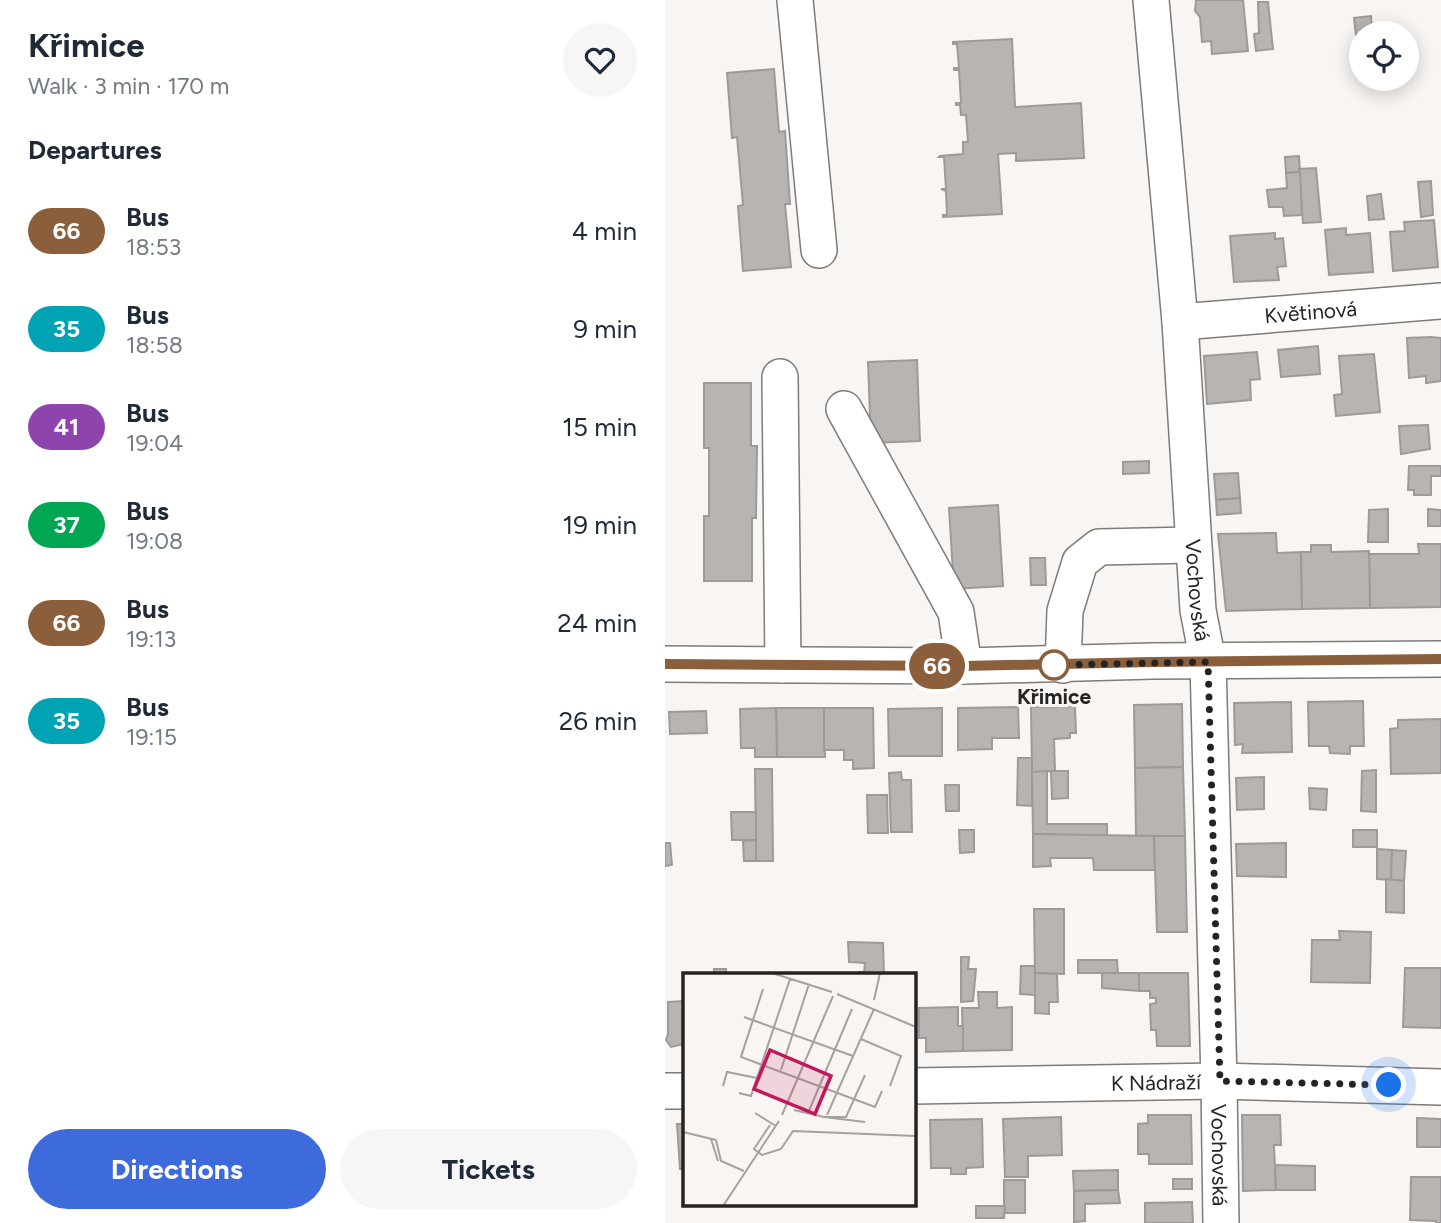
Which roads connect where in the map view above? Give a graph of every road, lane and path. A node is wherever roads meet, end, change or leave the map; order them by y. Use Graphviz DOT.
graph roads {
  1 [pos="795,0"];
  2 [pos="1151,0"];
  3 [pos="819,250"];
  4 [pos="1441,301"];
  5 [pos="1180,322"];
  6 [pos="780,377"];
  7 [pos="844,409"];
  8 [pos="1192,545"];
  9 [pos="1441,659"];
  10 [pos="1208,662"];
  11 [pos="665,664"];
  12 [pos="1063,664"];
  13 [pos="783,665"];
  14 [pos="964,666"];
  15 [pos="1220,1081"];
  16 [pos="915,1086"];
  17 [pos="1441,1087"];
  18 [pos="665,1091"];
  19 [pos="683,1091"];
  20 [pos="1221,1223"];
  1 -- 3 [label="street"];
  2 -- 5 [label="street, Vochovská"];
  4 -- 5 [label="street, Květinová"];
  5 -- 8 [label="street, Vochovská"];
  6 -- 13 [label="street"];
  7 -- 14 [label="street"];
  8 -- 10 [label="street, Vochovská"];
  8 -- 12 [label="street"];
  9 -- 10 [label="street"];
  10 -- 12 [label="street"];
  10 -- 15 [label="street, Vochovská"];
  11 -- 13 [label="street"];
  12 -- 14 [label="street"];
  13 -- 14 [label="street"];
  15 -- 16 [label="street, K Nádraží"];
  15 -- 17 [label="street, K Nádraží"];
  15 -- 20 [label="street, Vochovská"];
  18 -- 19 [label="street"];
}
